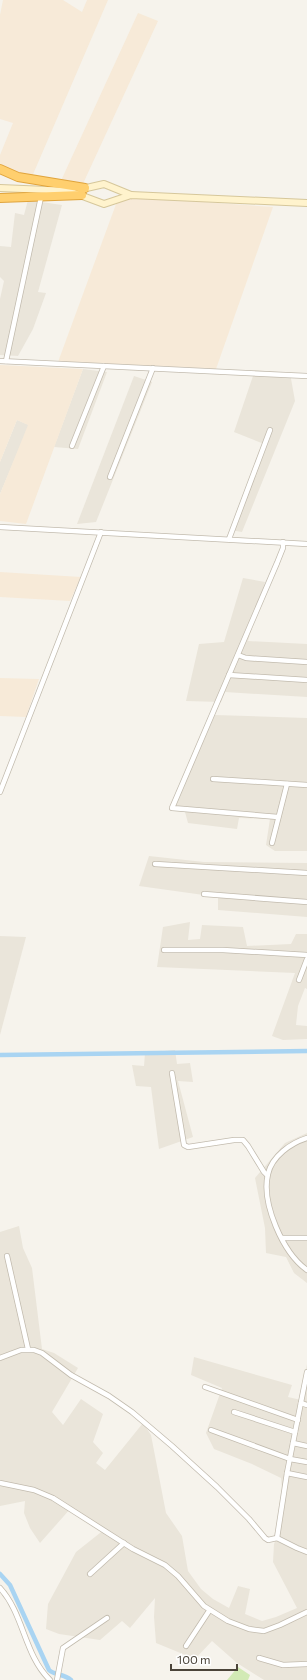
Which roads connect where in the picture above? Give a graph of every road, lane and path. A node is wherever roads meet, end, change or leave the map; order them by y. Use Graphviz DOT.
graph roads {
  1 [pos="0,168"];
  2 [pos="96,186"];
  3 [pos="0,188"];
  4 [pos="111,188"];
  5 [pos="84,192"];
  6 [pos="131,195"];
  7 [pos="41,197"];
  8 [pos="0,198"];
  9 [pos="94,199"];
  10 [pos="110,201"];
  11 [pos="307,203"];
  12 [pos="0,361"];
  13 [pos="6,362"];
  14 [pos="104,366"];
  15 [pos="153,368"];
  16 [pos="307,376"];
  17 [pos="270,430"];
  18 [pos="72,446"];
  19 [pos="110,477"];
  20 [pos="0,527"];
  21 [pos="101,532"];
  22 [pos="230,539"];
  23 [pos="283,542"];
  24 [pos="307,544"];
  25 [pos="238,655"];
  26 [pos="307,662"];
  27 [pos="229,674"];
  28 [pos="307,680"];
  29 [pos="213,780"];
  30 [pos="287,784"];
  31 [pos="307,785"];
  32 [pos="0,792"];
  33 [pos="278,817"];
  34 [pos="272,843"];
  35 [pos="155,864"];
  36 [pos="307,873"];
  37 [pos="204,894"];
  38 [pos="307,902"];
  39 [pos="164,950"];
  40 [pos="307,955"];
  41 [pos="307,958"];
  42 [pos="299,980"];
  43 [pos="172,1072"];
  44 [pos="307,1138"];
  45 [pos="267,1175"];
  46 [pos="282,1238"];
  47 [pos="307,1238"];
  48 [pos="7,1256"];
  49 [pos="307,1270"];
  50 [pos="28,1349"];
  51 [pos="0,1358"];
  52 [pos="307,1372"];
  53 [pos="205,1387"];
  54 [pos="301,1403"];
  55 [pos="307,1405"];
  56 [pos="234,1412"];
  57 [pos="298,1420"];
  58 [pos="211,1430"];
  59 [pos="295,1432"];
  60 [pos="293,1443"];
  61 [pos="307,1446"];
  62 [pos="290,1459"];
  63 [pos="307,1462"];
  64 [pos="288,1473"];
  65 [pos="307,1477"];
  66 [pos="0,1483"];
  67 [pos="278,1538"];
  68 [pos="124,1543"];
  69 [pos="307,1552"];
  70 [pos="90,1574"];
  71 [pos="0,1588"];
  72 [pos="209,1611"];
  73 [pos="307,1612"];
  74 [pos="107,1618"];
  75 [pos="186,1646"];
  76 [pos="259,1658"];
  77 [pos="307,1664"];
  78 [pos="58,1676"];
  79 [pos="50,1680"];
  1 -- 5 [label="highway"];
  2 -- 4 [label="street"];
  2 -- 5 [label="street"];
  2 -- 9 [label="street"];
  3 -- 5 [label="street"];
  4 -- 6 [label="street"];
  4 -- 10 [label="street"];
  5 -- 7 [label="highway"];
  5 -- 9 [label="street"];
  6 -- 10 [label="street"];
  6 -- 11 [label="street"];
  7 -- 8 [label="highway"];
  7 -- 13 [label="street"];
  9 -- 10 [label="street"];
  12 -- 13 [label="street"];
  13 -- 14 [label="street"];
  14 -- 15 [label="street"];
  14 -- 18 [label="street"];
  15 -- 16 [label="street"];
  15 -- 19 [label="street"];
  17 -- 22 [label="street"];
  20 -- 21 [label="street"];
  21 -- 22 [label="street"];
  21 -- 32 [label="street"];
  22 -- 23 [label="street"];
  23 -- 24 [label="street"];
  23 -- 25 [label="street"];
  25 -- 26 [label="street"];
  25 -- 27 [label="street"];
  27 -- 28 [label="street"];
  27 -- 33 [label="street"];
  29 -- 30 [label="street"];
  30 -- 31 [label="street"];
  30 -- 33 [label="street"];
  33 -- 34 [label="street"];
  35 -- 36 [label="street"];
  37 -- 38 [label="street"];
  39 -- 40 [label="street"];
  41 -- 42 [label="street"];
  43 -- 45 [label="street"];
  44 -- 45 [label="street"];
  45 -- 46 [label="street"];
  46 -- 47 [label="street"];
  46 -- 49 [label="street"];
  48 -- 50 [label="street"];
  50 -- 51 [label="street"];
  50 -- 67 [label="street"];
  52 -- 54 [label="street"];
  53 -- 57 [label="street"];
  54 -- 55 [label="street"];
  54 -- 57 [label="street"];
  56 -- 59 [label="street"];
  57 -- 59 [label="street"];
  58 -- 62 [label="street"];
  59 -- 60 [label="street"];
  60 -- 61 [label="street"];
  60 -- 62 [label="street"];
  62 -- 63 [label="street"];
  62 -- 64 [label="street"];
  64 -- 65 [label="street"];
  64 -- 67 [label="street"];
  66 -- 68 [label="street"];
  67 -- 69 [label="street"];
  68 -- 70 [label="street"];
  68 -- 72 [label="street"];
  71 -- 79 [label="street"];
  72 -- 73 [label="street"];
  72 -- 75 [label="street"];
  74 -- 78 [label="street"];
  76 -- 77 [label="street"];
}
